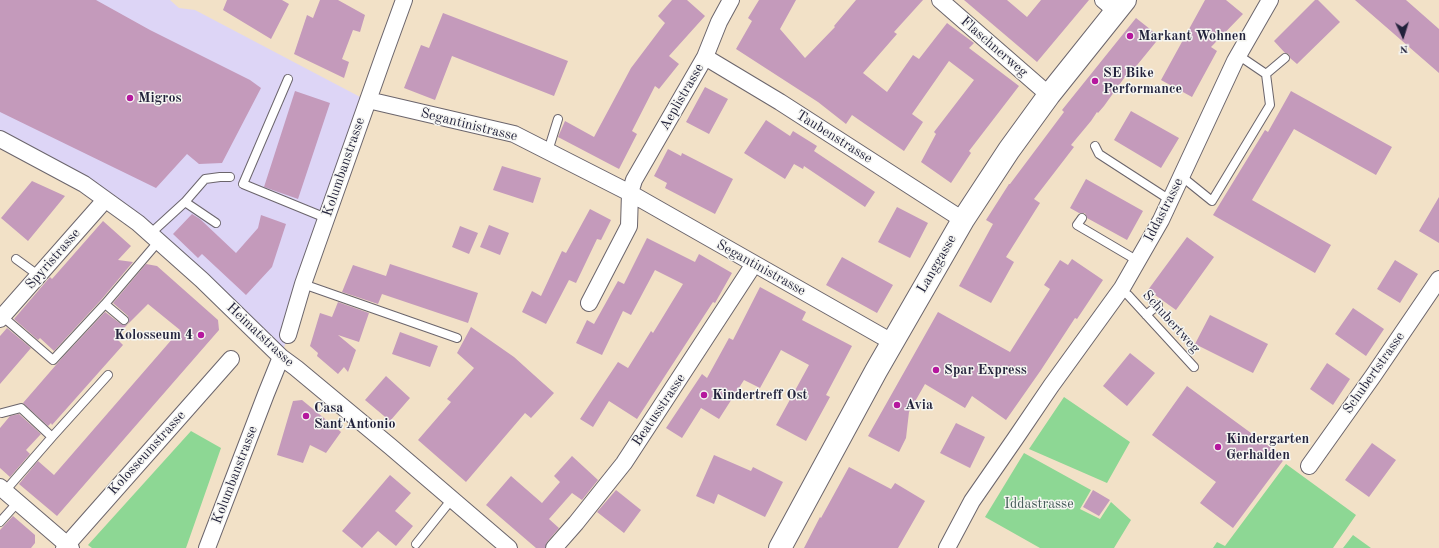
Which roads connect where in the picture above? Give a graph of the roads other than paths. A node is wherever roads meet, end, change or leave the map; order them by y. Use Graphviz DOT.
graph roads {
  1 [pos="404,0"];
  2 [pos="732,0"];
  3 [pos="940,0"];
  4 [pos="1270,0"];
  5 [pos="1115,4"];
  6 [pos="1238,55"];
  7 [pos="705,57"];
  8 [pos="1285,58"];
  9 [pos="1266,74"];
  10 [pos="288,79"];
  11 [pos="1049,94"];
  12 [pos="368,100"];
  13 [pos="558,119"];
  14 [pos="0,139"];
  15 [pos="1095,146"];
  16 [pos="548,151"];
  17 [pos="1181,176"];
  18 [pos="230,177"];
  19 [pos="630,193"];
  20 [pos="105,200"];
  21 [pos="1170,200"];
  22 [pos="185,202"];
  23 [pos="326,218"];
  24 [pos="1082,218"];
  25 [pos="963,220"];
  26 [pos="216,223"];
  27 [pos="154,238"];
  28 [pos="16,259"];
  29 [pos="1138,261"];
  30 [pos="754,264"];
  31 [pos="38,275"];
  32 [pos="1439,279"];
  33 [pos="303,284"];
  34 [pos="1128,295"];
  35 [pos="589,303"];
  36 [pos="105,304"];
  37 [pos="1158,305"];
  38 [pos="1146,315"];
  39 [pos="1,318"];
  40 [pos="124,320"];
  41 [pos="288,335"];
  42 [pos="457,338"];
  43 [pos="892,342"];
  44 [pos="282,358"];
  45 [pos="231,359"];
  46 [pos="1194,367"];
  47 [pos="108,375"];
  48 [pos="1,413"];
  49 [pos="52,437"];
  50 [pos="1308,466"];
  51 [pos="2,489"];
  52 [pos="452,499"];
  53 [pos="18,502"];
  54 [pos="0,522"];
  55 [pos="416,544"];
  56 [pos="67,547"];
  57 [pos="207,548"];
  58 [pos="509,548"];
  59 [pos="554,548"];
  60 [pos="780,548"];
  61 [pos="947,548"];
  1 -- 12 [label="street, Kolumbanstrasse"];
  2 -- 7 [label="street, Aeplistrasse"];
  3 -- 11 [label="street, Flaschnerweg"];
  4 -- 6 [label="street, Iddastrasse"];
  5 -- 11 [label="main road, Langgasse"];
  6 -- 9 [label="lane"];
  6 -- 17 [label="street, Iddastrasse"];
  7 -- 19 [label="street, Aeplistrasse"];
  7 -- 25 [label="street, Taubenstrasse"];
  8 -- 9 [label="lane"];
  9 -- 17 [label="lane"];
  10 -- 23 [label="lane"];
  11 -- 25 [label="main road, Langgasse"];
  12 -- 16 [label="street, Segantinistrasse"];
  12 -- 23 [label="street, Kolumbanstrasse"];
  13 -- 16 [label="lane"];
  14 -- 20 [label="street, Heimatstrasse"];
  15 -- 21 [label="lane"];
  16 -- 19 [label="street, Segantinistrasse"];
  17 -- 21 [label="street, Iddastrasse"];
  18 -- 22 [label="lane"];
  19 -- 30 [label="street, Segantinistrasse"];
  19 -- 35 [label="street"];
  20 -- 27 [label="street, Heimatstrasse"];
  20 -- 31 [label="street, Spyristrasse"];
  21 -- 29 [label="street, Iddastrasse"];
  22 -- 26 [label="lane"];
  22 -- 27 [label="lane"];
  23 -- 33 [label="street, Kolumbanstrasse"];
  24 -- 29 [label="lane"];
  25 -- 43 [label="main road, Langgasse"];
  27 -- 36 [label="lane"];
  27 -- 44 [label="street, Heimatstrasse"];
  28 -- 31 [label="lane"];
  29 -- 61 [label="street, Iddastrasse"];
  30 -- 43 [label="street, Segantinistrasse"];
  30 -- 59 [label="street, Beatusstrasse"];
  31 -- 39 [label="street, Spyristrasse"];
  32 -- 50 [label="street, Schubertstrasse"];
  33 -- 41 [label="street, Kolumbanstrasse"];
  33 -- 42 [label="lane"];
  34 -- 38 [label="lane, Schubertweg"];
  36 -- 39 [label="lane"];
  36 -- 40 [label="lane"];
  37 -- 38 [label="lane"];
  38 -- 46 [label="lane, Schubertweg"];
  43 -- 60 [label="main road, Langgasse"];
  44 -- 52 [label="street, Heimatstrasse"];
  44 -- 57 [label="street, Kolumbanstrasse"];
  45 -- 56 [label="street, Kolosseumstrasse"];
  47 -- 49 [label="lane"];
  48 -- 49 [label="lane"];
  49 -- 51 [label="lane"];
  51 -- 53 [label="street"];
  52 -- 55 [label="lane"];
  52 -- 58 [label="street, Heimatstrasse"];
  53 -- 54 [label="lane"];
  53 -- 56 [label="street"];
}
